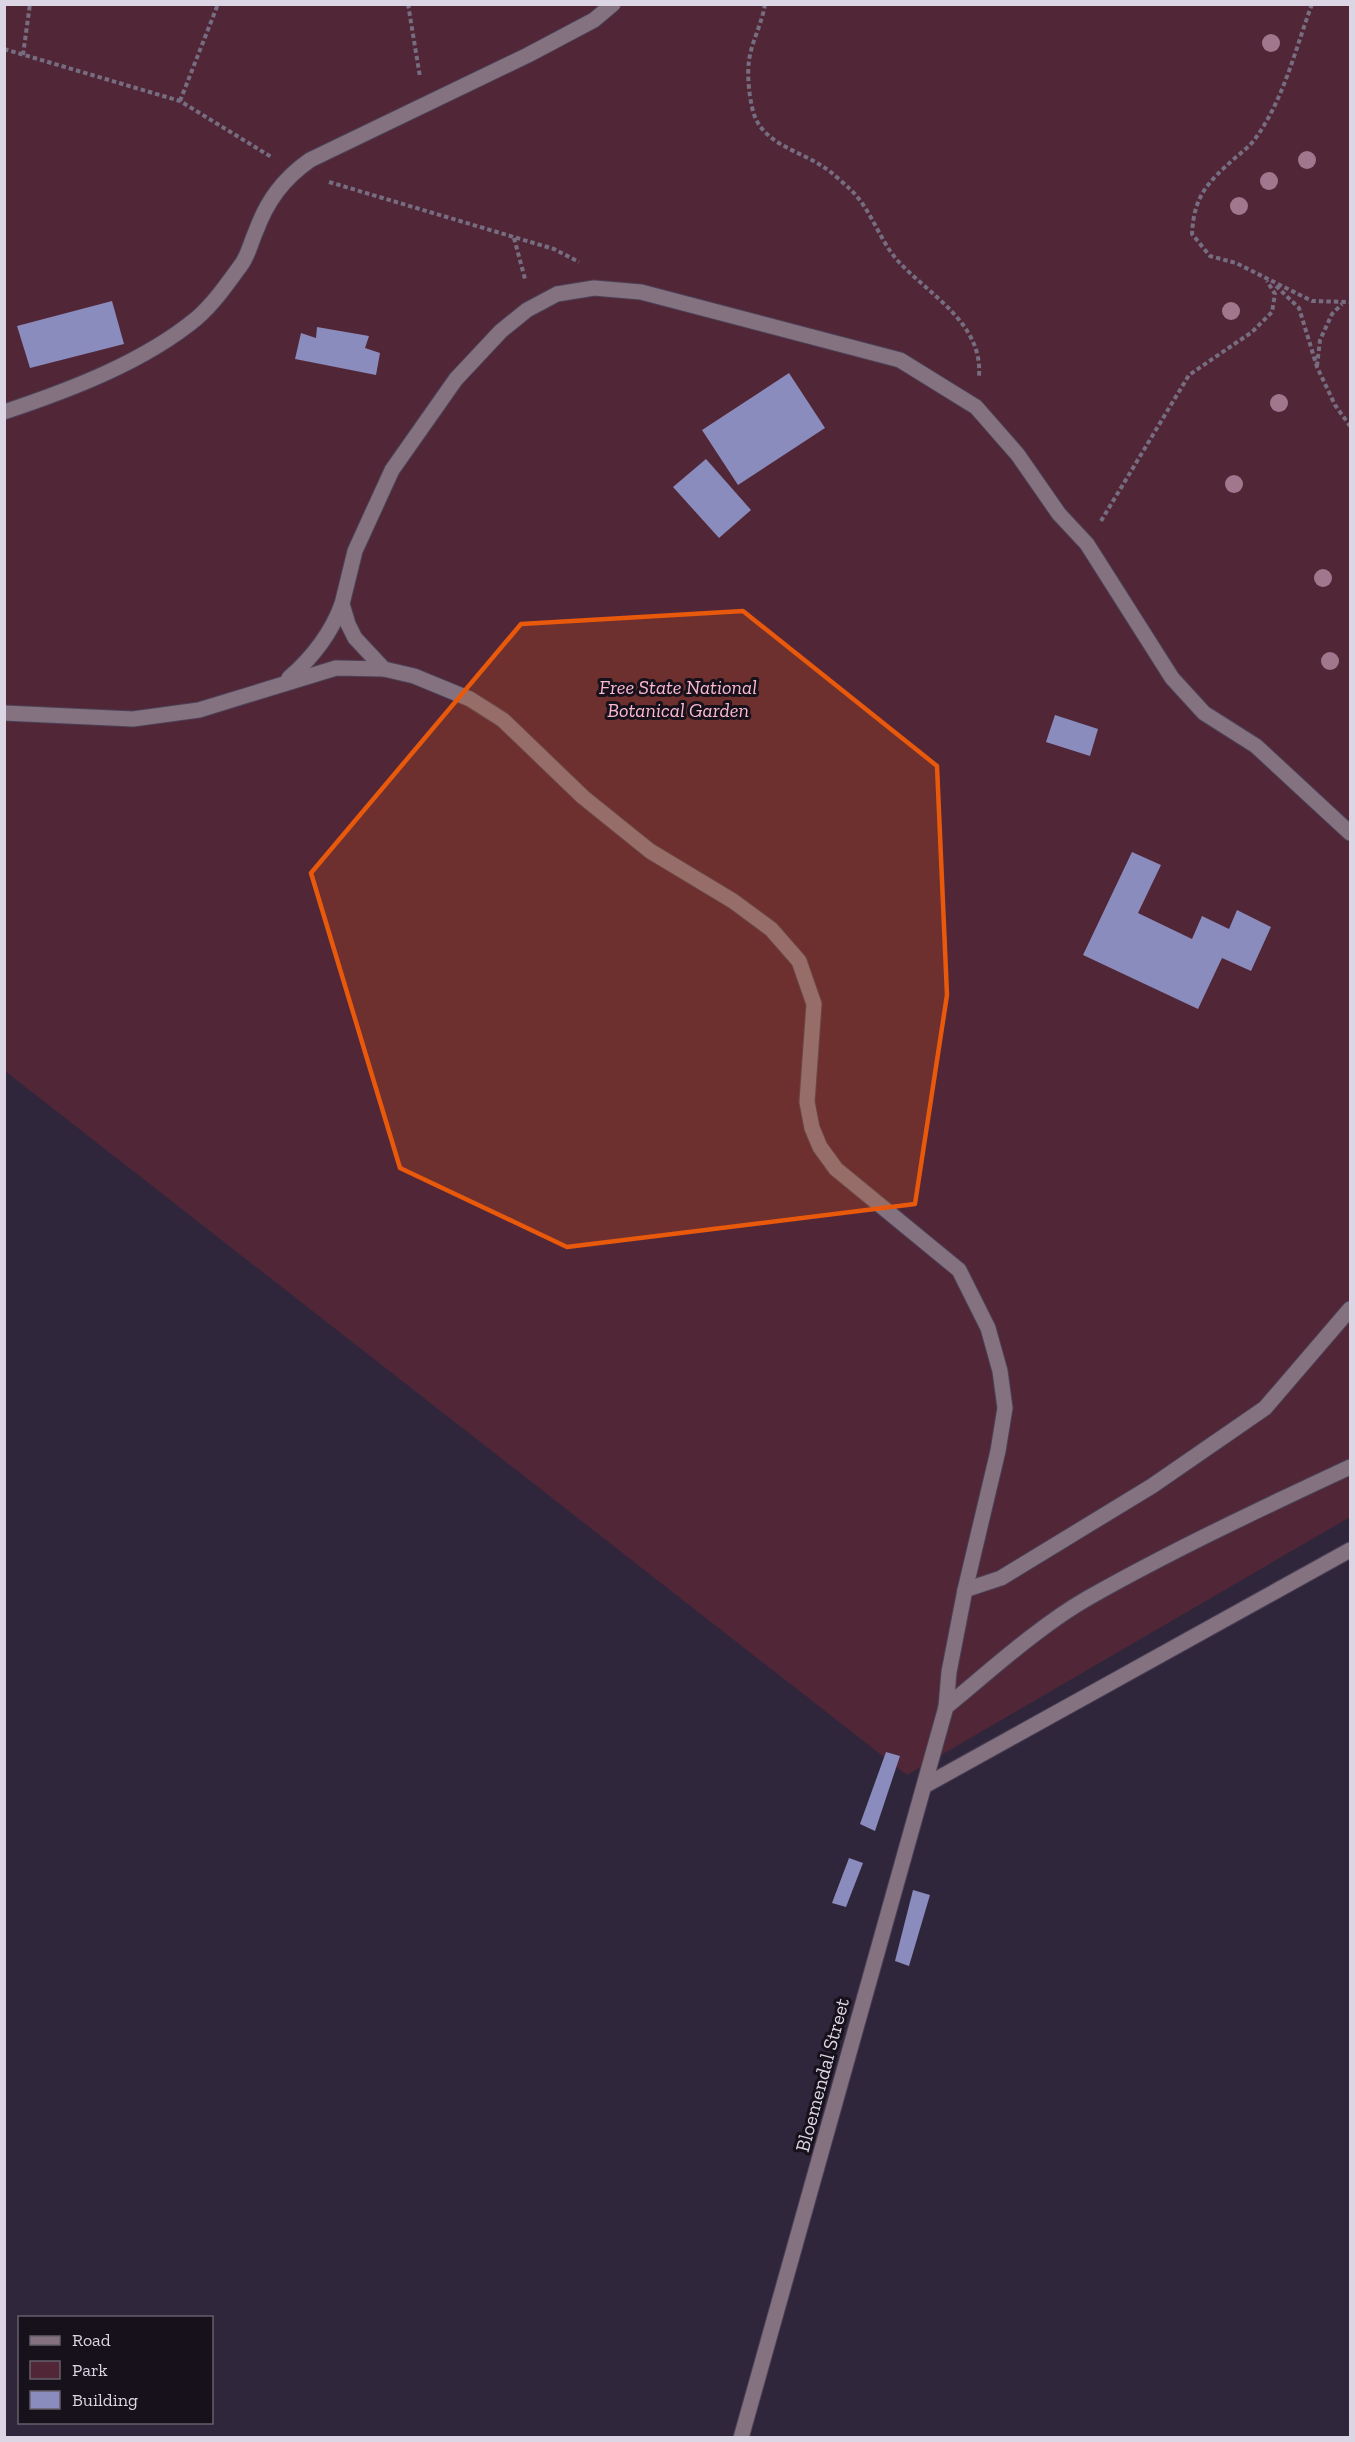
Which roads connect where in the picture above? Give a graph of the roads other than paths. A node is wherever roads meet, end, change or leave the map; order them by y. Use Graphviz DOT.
graph roads {
  1 [pos="613,4"];
  2 [pos="4,412"];
  3 [pos="342,604"];
  4 [pos="384,669"];
  5 [pos="285,682"];
  6 [pos="4,713"];
  7 [pos="1350,833"];
  8 [pos="1350,1309"];
  9 [pos="1350,1467"];
  10 [pos="1350,1550"];
  11 [pos="964,1590"];
  12 [pos="946,1707"];
  13 [pos="926,1785"];
  14 [pos="741,2438"];
  1 -- 2 [label="street"];
  3 -- 4 [label="street"];
  3 -- 5 [label="street"];
  3 -- 7 [label="street"];
  4 -- 5 [label="street, Bloemendal Street"];
  4 -- 11 [label="street, Bloemendal Street"];
  5 -- 6 [label="street, Bloemendal Street"];
  8 -- 11 [label="street"];
  9 -- 12 [label="street"];
  10 -- 13 [label="street"];
  11 -- 12 [label="street, Bloemendal Street"];
  12 -- 13 [label="street, Bloemendal Street"];
  13 -- 14 [label="street, Bloemendal Street"];
}
